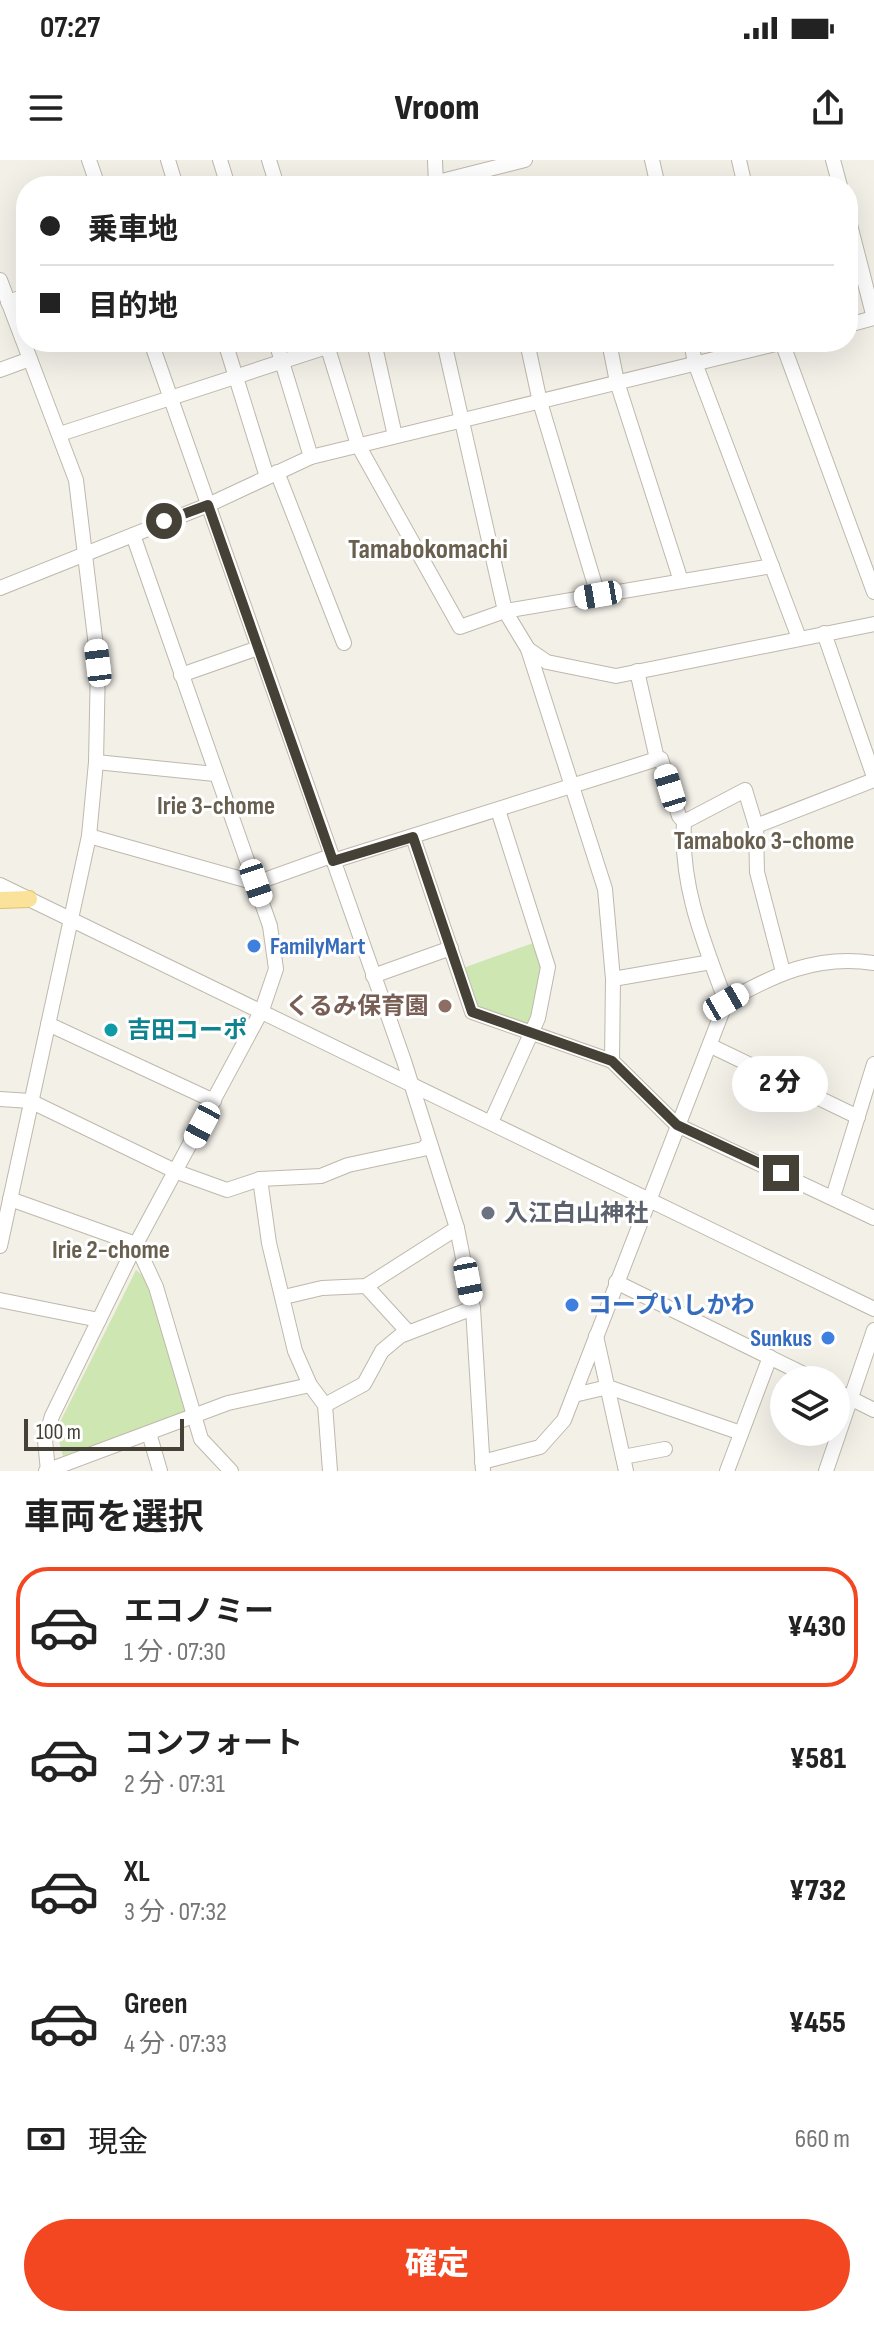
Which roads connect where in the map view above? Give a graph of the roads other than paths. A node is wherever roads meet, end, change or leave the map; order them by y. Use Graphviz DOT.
graph roads {
  1 [pos="525,160"];
  2 [pos="465,176"];
  3 [pos="858,256"];
  4 [pos="0,280"];
  5 [pos="16,299"];
  6 [pos="8,302"];
  7 [pos="874,318"];
  8 [pos="16,323"];
  9 [pos="27,352"];
  10 [pos="155,352"];
  11 [pos="228,352"];
  12 [pos="279,352"];
  13 [pos="310,352"];
  14 [pos="334,352"];
  15 [pos="376,352"];
  16 [pos="446,352"];
  17 [pos="529,352"];
  18 [pos="611,352"];
  19 [pos="693,352"];
  20 [pos="741,352"];
  21 [pos="787,352"];
  22 [pos="30,359"];
  23 [pos="282,362"];
  24 [pos="695,363"];
  25 [pos="0,370"];
  26 [pos="236,377"];
  27 [pos="617,382"];
  28 [pos="171,398"];
  29 [pos="540,402"];
  30 [pos="462,420"];
  31 [pos="60,434"];
  32 [pos="395,436"];
  33 [pos="358,445"];
  34 [pos="311,457"];
  35 [pos="272,474"];
  36 [pos="208,505"];
  37 [pos="133,535"];
  38 [pos="85,552"];
  39 [pos="772,566"];
  40 [pos="681,581"];
  41 [pos="0,588"];
  42 [pos="874,592"];
  43 [pos="598,595"];
  44 [pos="505,611"];
  45 [pos="874,624"];
  46 [pos="824,633"];
  47 [pos="799,638"];
  48 [pos="344,643"];
  49 [pos="258,648"];
  50 [pos="528,649"];
  51 [pos="637,671"];
  52 [pos="181,675"];
  53 [pos="657,759"];
  54 [pos="96,762"];
  55 [pos="215,774"];
  56 [pos="874,779"];
  57 [pos="573,787"];
  58 [pos="498,810"];
  59 [pos="684,822"];
  60 [pos="756,826"];
  61 [pos="89,836"];
  62 [pos="413,837"];
  63 [pos="332,858"];
  64 [pos="256,883"];
  65 [pos="0,885"];
  66 [pos="29,899"];
  67 [pos="0,900"];
  68 [pos="73,918"];
  69 [pos="451,948"];
  70 [pos="711,962"];
  71 [pos="874,963"];
  72 [pos="783,972"];
  73 [pos="373,976"];
  74 [pos="613,979"];
  75 [pos="726,1002"];
  76 [pos="262,1010"];
  77 [pos="48,1024"];
  78 [pos="530,1035"];
  79 [pos="711,1046"];
  80 [pos="612,1061"];
  81 [pos="874,1064"];
  82 [pos="413,1088"];
  83 [pos="0,1099"];
  84 [pos="30,1101"];
  85 [pos="214,1101"];
  86 [pos="858,1117"];
  87 [pos="491,1122"];
  88 [pos="677,1125"];
  89 [pos="429,1143"];
  90 [pos="177,1172"];
  91 [pos="260,1179"];
  92 [pos="833,1197"];
  93 [pos="10,1199"];
  94 [pos="651,1200"];
  95 [pos="874,1218"];
  96 [pos="457,1228"];
  97 [pos="136,1244"];
  98 [pos="0,1246"];
  99 [pos="616,1282"];
  100 [pos="366,1286"];
  101 [pos="284,1297"];
  102 [pos="0,1300"];
  103 [pos="473,1308"];
  104 [pos="874,1309"];
  105 [pos="99,1320"];
  106 [pos="874,1330"];
  107 [pos="408,1332"];
  108 [pos="596,1336"];
  109 [pos="770,1357"];
  110 [pos="788,1366"];
  111 [pos="310,1385"];
  112 [pos="608,1387"];
  113 [pos="574,1395"];
  114 [pos="850,1398"];
  115 [pos="325,1405"];
  116 [pos="874,1410"];
  117 [pos="195,1416"];
  118 [pos="149,1433"];
  119 [pos="741,1433"];
  120 [pos="834,1446"];
  121 [pos="665,1449"];
  122 [pos="625,1464"];
  123 [pos="482,1466"];
  124 [pos="330,1467"];
  125 [pos="47,1471"];
  126 [pos="160,1471"];
  127 [pos="231,1471"];
  128 [pos="344,1471"];
  129 [pos="727,1471"];
  130 [pos="826,1471"];
  1 -- 2 [label="street"];
  3 -- 7 [label="street"];
  4 -- 6 [label="street"];
  5 -- 6 [label="street"];
  6 -- 8 [label="street"];
  9 -- 22 [label="street"];
  10 -- 28 [label="street"];
  11 -- 26 [label="street"];
  12 -- 23 [label="street"];
  13 -- 23 [label="street"];
  14 -- 33 [label="street"];
  15 -- 32 [label="street"];
  16 -- 30 [label="street"];
  17 -- 29 [label="street"];
  18 -- 27 [label="street"];
  19 -- 24 [label="street"];
  20 -- 24 [label="street"];
  21 -- 42 [label="street"];
  22 -- 25 [label="street"];
  22 -- 31 [label="street"];
  23 -- 26 [label="street"];
  23 -- 34 [label="street"];
  24 -- 27 [label="street"];
  24 -- 39 [label="street"];
  26 -- 28 [label="street"];
  26 -- 35 [label="street"];
  27 -- 29 [label="street"];
  27 -- 40 [label="street"];
  28 -- 31 [label="street"];
  28 -- 36 [label="street"];
  29 -- 30 [label="street"];
  29 -- 43 [label="street"];
  30 -- 32 [label="street"];
  30 -- 44 [label="street"];
  31 -- 38 [label="street"];
  32 -- 33 [label="street"];
  33 -- 34 [label="street"];
  33 -- 44 [label="street"];
  34 -- 35 [label="street"];
  35 -- 36 [label="street"];
  35 -- 48 [label="street"];
  36 -- 37 [label="street"];
  36 -- 49 [label="street"];
  37 -- 38 [label="street"];
  37 -- 52 [label="street"];
  38 -- 41 [label="street"];
  38 -- 54 [label="street"];
  39 -- 40 [label="street"];
  39 -- 47 [label="street"];
  40 -- 43 [label="street"];
  43 -- 44 [label="street"];
  44 -- 50 [label="street"];
  45 -- 46 [label="street"];
  46 -- 47 [label="street"];
  46 -- 56 [label="street"];
  47 -- 51 [label="street"];
  49 -- 52 [label="street"];
  49 -- 63 [label="street"];
  50 -- 51 [label="street"];
  50 -- 57 [label="street"];
  51 -- 53 [label="street"];
  52 -- 55 [label="street"];
  53 -- 57 [label="street"];
  53 -- 59 [label="street"];
  54 -- 55 [label="street"];
  54 -- 61 [label="street"];
  55 -- 64 [label="street"];
  56 -- 60 [label="street"];
  57 -- 58 [label="street"];
  57 -- 74 [label="street"];
  58 -- 62 [label="street"];
  58 -- 78 [label="street"];
  59 -- 60 [label="street"];
  59 -- 70 [label="street"];
  60 -- 72 [label="street"];
  61 -- 64 [label="street"];
  61 -- 68 [label="street"];
  62 -- 63 [label="street"];
  62 -- 69 [label="street"];
  63 -- 64 [label="street"];
  63 -- 73 [label="street"];
  64 -- 76 [label="street"];
  65 -- 66 [label="street"];
  66 -- 67 [label="main road"];
  66 -- 68 [label="street"];
  68 -- 76 [label="street"];
  68 -- 77 [label="street"];
  69 -- 73 [label="street"];
  69 -- 78 [label="street"];
  70 -- 74 [label="street"];
  70 -- 75 [label="street"];
  71 -- 72 [label="street"];
  72 -- 75 [label="street"];
  73 -- 82 [label="street"];
  74 -- 80 [label="street"];
  75 -- 79 [label="street"];
  76 -- 82 [label="street"];
  76 -- 85 [label="street"];
  77 -- 84 [label="street"];
  77 -- 85 [label="street"];
  78 -- 80 [label="street"];
  78 -- 87 [label="street"];
  79 -- 86 [label="street"];
  79 -- 88 [label="street"];
  80 -- 88 [label="street"];
  81 -- 86 [label="street"];
  82 -- 87 [label="street"];
  82 -- 89 [label="street"];
  83 -- 84 [label="street"];
  84 -- 90 [label="street"];
  84 -- 93 [label="street"];
  85 -- 90 [label="street"];
  86 -- 92 [label="street"];
  87 -- 94 [label="street"];
  88 -- 92 [label="street"];
  88 -- 94 [label="street"];
  89 -- 91 [label="street"];
  89 -- 96 [label="street"];
  90 -- 91 [label="street"];
  90 -- 97 [label="street"];
  91 -- 101 [label="street"];
  92 -- 95 [label="street"];
  93 -- 97 [label="street"];
  93 -- 98 [label="street"];
  94 -- 99 [label="street"];
  94 -- 104 [label="street"];
  96 -- 100 [label="street"];
  96 -- 103 [label="street"];
  97 -- 105 [label="street"];
  97 -- 117 [label="street"];
  99 -- 108 [label="street"];
  99 -- 109 [label="street"];
  100 -- 101 [label="street"];
  100 -- 107 [label="street"];
  101 -- 111 [label="street"];
  102 -- 105 [label="street"];
  103 -- 107 [label="street"];
  103 -- 123 [label="street"];
  105 -- 125 [label="street"];
  106 -- 114 [label="street"];
  107 -- 115 [label="street"];
  108 -- 112 [label="street"];
  108 -- 113 [label="street"];
  109 -- 110 [label="street"];
  109 -- 119 [label="street"];
  111 -- 115 [label="street"];
  111 -- 117 [label="street"];
  112 -- 113 [label="street"];
  112 -- 119 [label="street"];
  112 -- 122 [label="street"];
  113 -- 123 [label="street"];
  114 -- 116 [label="street"];
  115 -- 124 [label="street"];
  117 -- 118 [label="street"];
  117 -- 127 [label="street"];
  118 -- 125 [label="street"];
  118 -- 126 [label="street"];
  119 -- 129 [label="street"];
  120 -- 130 [label="street"];
  121 -- 122 [label="street"];
  124 -- 128 [label="street"];
}
